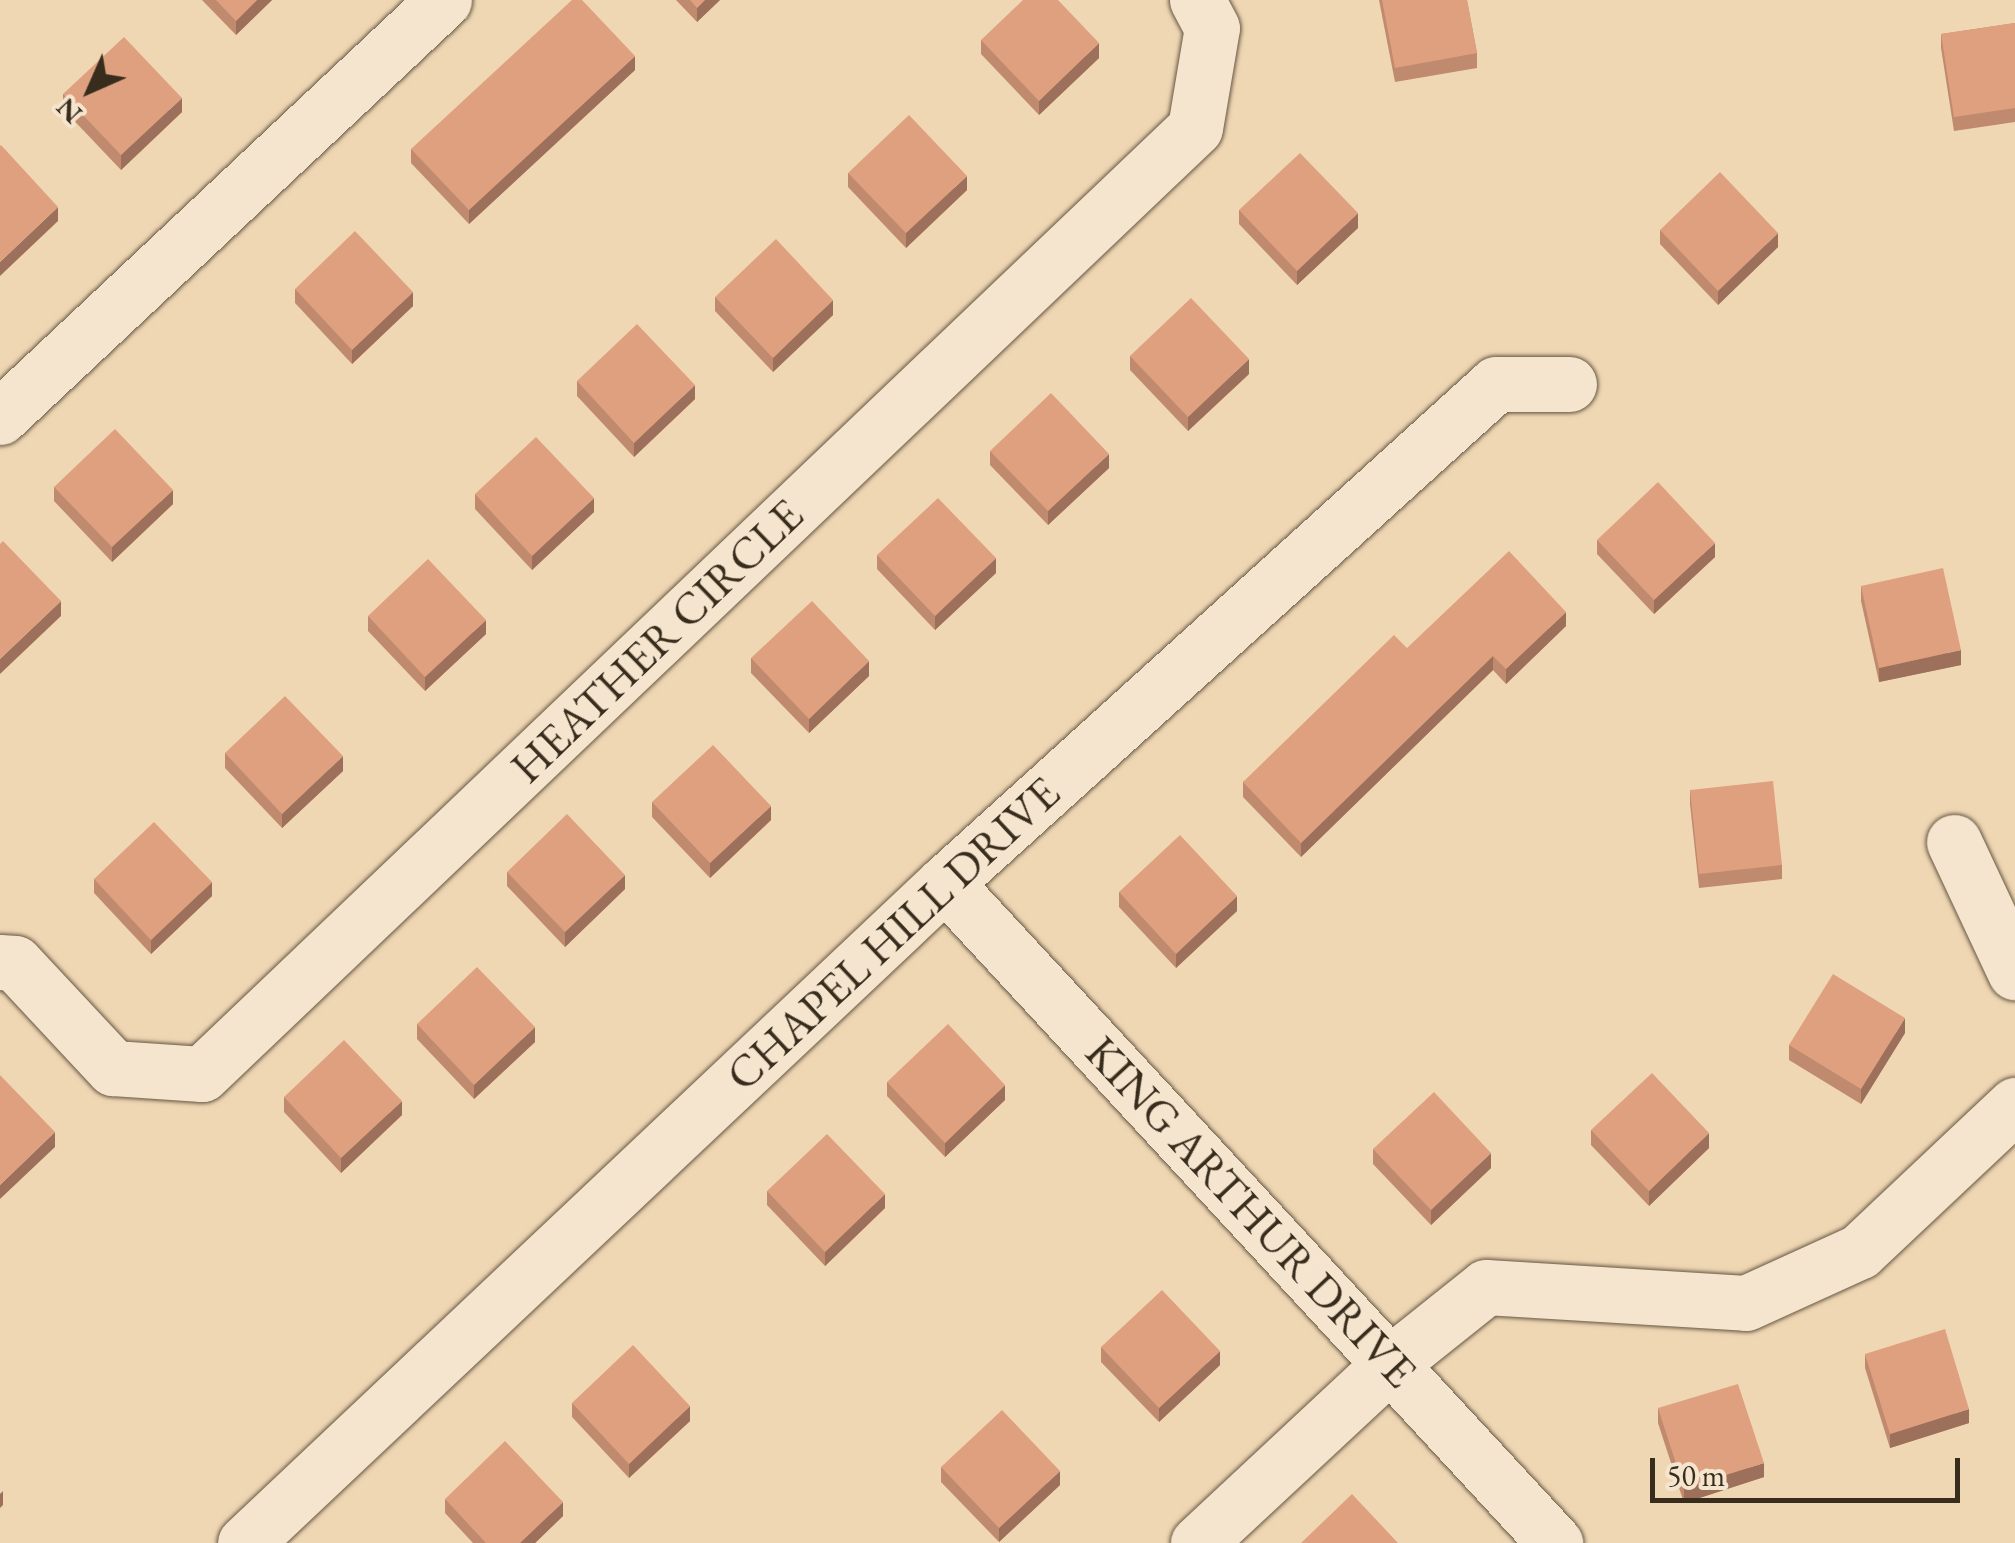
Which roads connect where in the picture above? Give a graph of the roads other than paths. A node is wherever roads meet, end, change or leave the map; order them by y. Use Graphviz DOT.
graph roads {
  1 [pos="444,0"];
  2 [pos="1197,0"];
  3 [pos="1568,384"];
  4 [pos="0,417"];
  5 [pos="1954,842"];
  6 [pos="945,883"];
  7 [pos="0,962"];
  8 [pos="2015,972"];
  9 [pos="2015,1105"];
  10 [pos="1392,1362"];
  11 [pos="246,1543"];
  12 [pos="1198,1543"];
  13 [pos="1555,1543"];
  1 -- 4 [label="street"];
  2 -- 7 [label="street, HEATHER CIRCLE"];
  3 -- 6 [label="street, CHAPEL HILL DRIVE"];
  5 -- 8 [label="street"];
  6 -- 10 [label="street, KING ARTHUR DRIVE"];
  6 -- 11 [label="street, CHAPEL HILL DRIVE"];
  9 -- 10 [label="street"];
  10 -- 12 [label="street"];
  10 -- 13 [label="street, KING ARTHUR DRIVE"];
}
